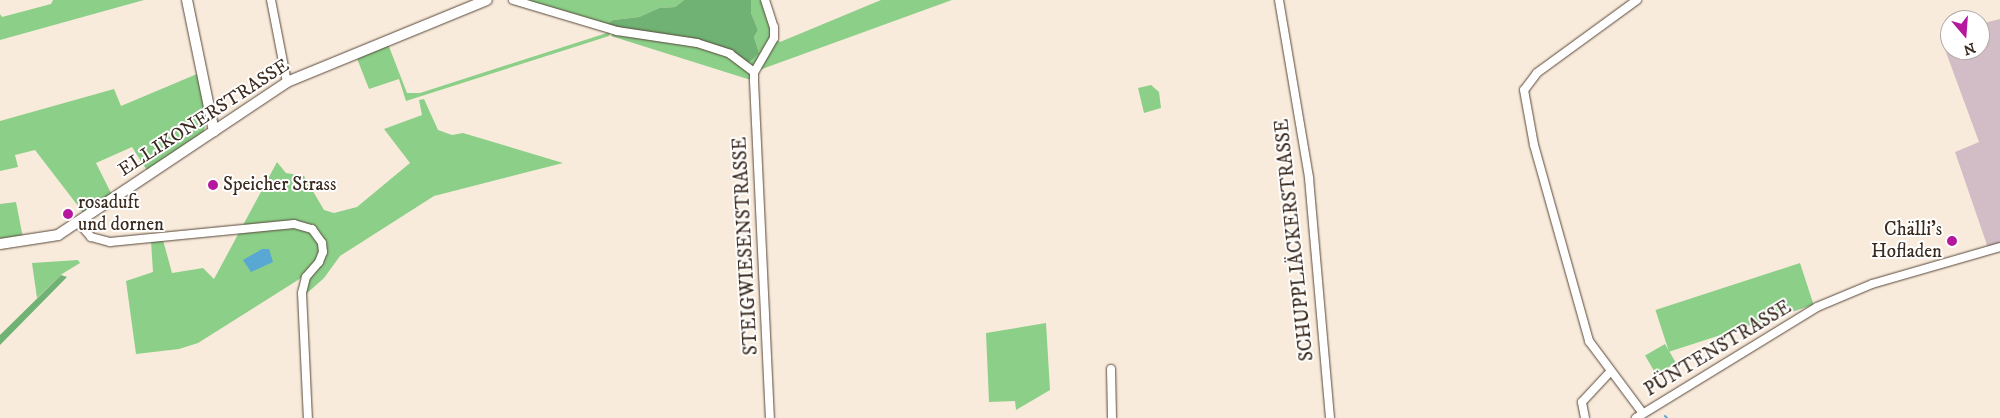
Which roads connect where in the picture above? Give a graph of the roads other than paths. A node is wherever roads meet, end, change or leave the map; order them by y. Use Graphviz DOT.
graph roads {
  1 [pos="187,0"];
  2 [pos="271,0"];
  3 [pos="487,0"];
  4 [pos="513,0"];
  5 [pos="765,0"];
  6 [pos="1279,0"];
  7 [pos="1637,0"];
  8 [pos="754,72"];
  9 [pos="287,82"];
  10 [pos="214,131"];
  11 [pos="78,222"];
  12 [pos="0,244"];
  13 [pos="2000,248"];
  14 [pos="1111,369"];
  15 [pos="1610,372"];
  16 [pos="1642,412"];
  17 [pos="308,418"];
  18 [pos="770,418"];
  19 [pos="1112,418"];
  20 [pos="1330,418"];
  21 [pos="1585,418"];
  22 [pos="1636,418"];
  1 -- 10 [label="street"];
  2 -- 9 [label="street"];
  3 -- 9 [label="street, ELLIKONERSTRASSE"];
  4 -- 8 [label="street"];
  5 -- 8 [label="street"];
  6 -- 20 [label="street, SCHUPPLIÄCKERSTRASSE"];
  7 -- 15 [label="street"];
  8 -- 18 [label="street, STEIGWIESENSTRASSE"];
  9 -- 10 [label="street, ELLIKONERSTRASSE"];
  10 -- 11 [label="street, ELLIKONERSTRASSE"];
  11 -- 12 [label="street, ELLIKONERSTRASSE"];
  11 -- 17 [label="street"];
  13 -- 16 [label="street, PÜNTENSTRASSE"];
  14 -- 19 [label="street"];
  15 -- 16 [label="street"];
  15 -- 21 [label="street"];
  16 -- 22 [label="street, PÜNTENSTRASSE"];
}
